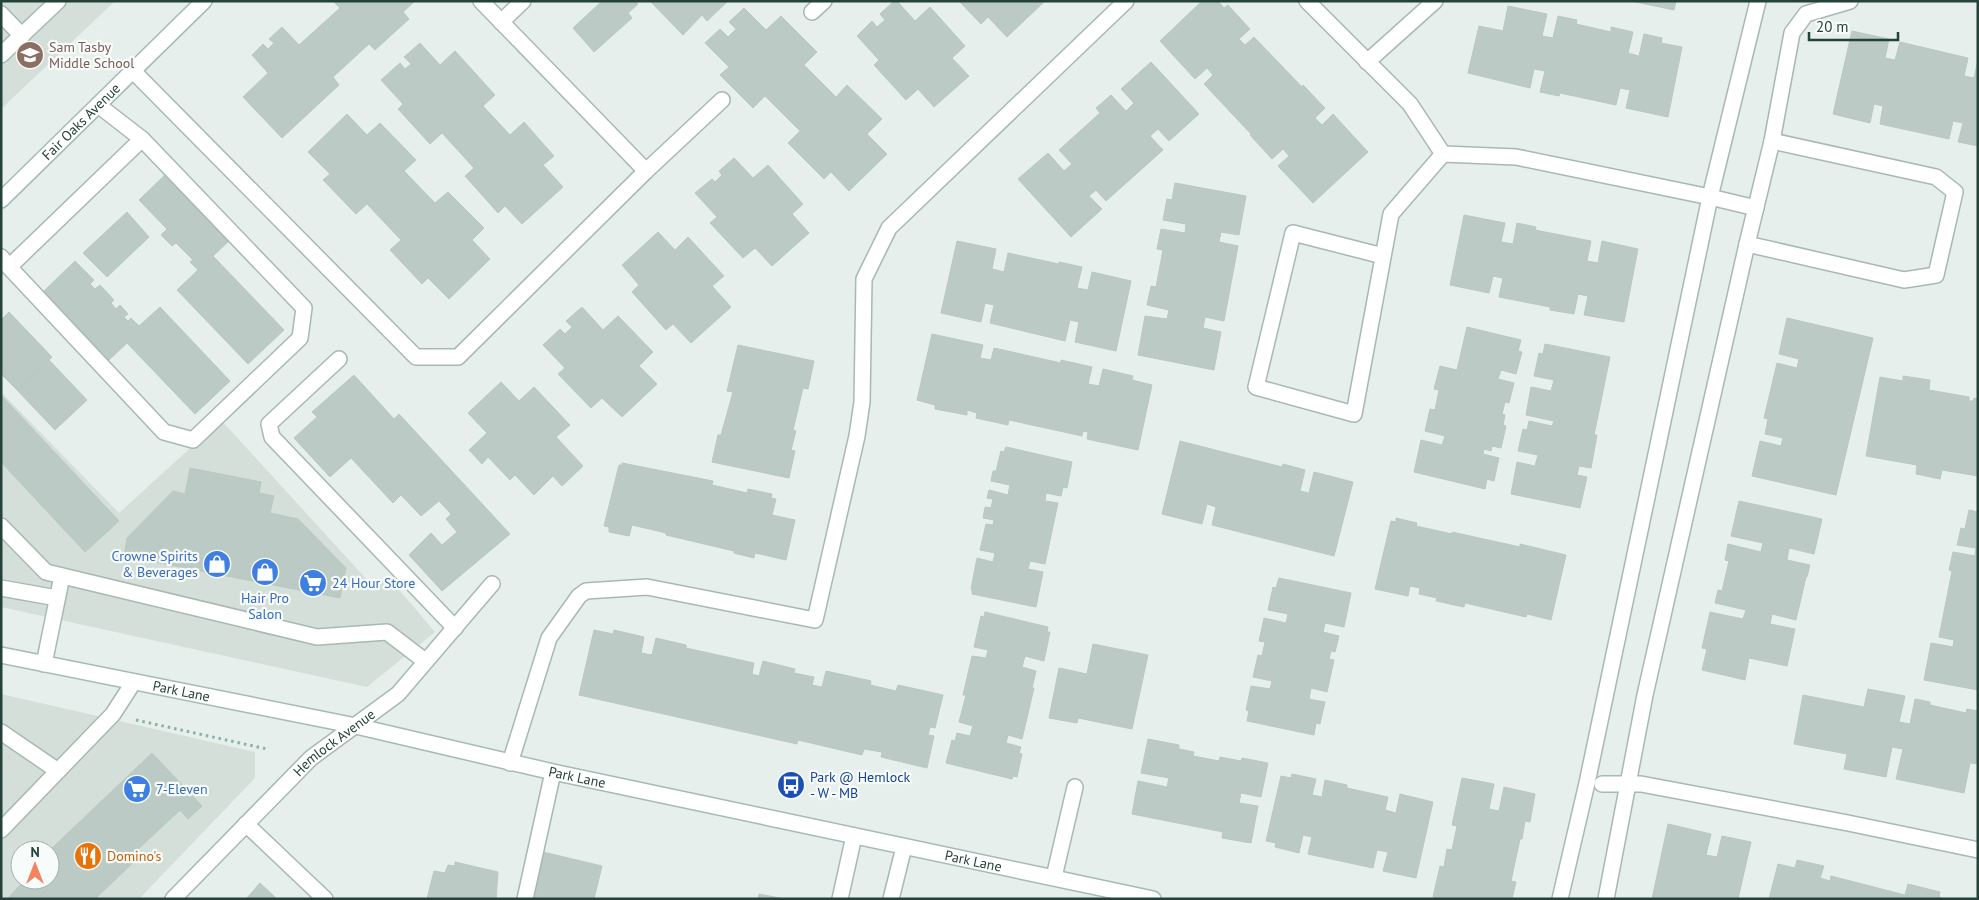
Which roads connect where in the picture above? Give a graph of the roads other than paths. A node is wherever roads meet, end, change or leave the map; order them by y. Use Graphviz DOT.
graph roads {
  1 [pos="58,1"];
  2 [pos="204,1"];
  3 [pos="481,1"];
  4 [pos="523,1"];
  5 [pos="824,1"];
  6 [pos="1126,1"];
  7 [pos="1307,1"];
  8 [pos="1435,1"];
  9 [pos="1758,1"];
  10 [pos="1850,1"];
  11 [pos="812,12"];
  12 [pos="1,14"];
  13 [pos="501,22"];
  14 [pos="22,36"];
  15 [pos="1,55"];
  16 [pos="1367,62"];
  17 [pos="133,71"];
  18 [pos="722,100"];
  19 [pos="98,105"];
  20 [pos="142,139"];
  21 [pos="1772,141"];
  22 [pos="1443,154"];
  23 [pos="646,171"];
  24 [pos="1710,197"];
  25 [pos="1,200"];
  26 [pos="1756,208"];
  27 [pos="1747,244"];
  28 [pos="1383,256"];
  29 [pos="5,262"];
  30 [pos="339,359"];
  31 [pos="1,526"];
  32 [pos="62,576"];
  33 [pos="492,584"];
  34 [pos="1,588"];
  35 [pos="57,598"];
  36 [pos="455,628"];
  37 [pos="1,655"];
  38 [pos="425,661"];
  39 [pos="44,664"];
  40 [pos="133,683"];
  41 [pos="356,726"];
  42 [pos="1,732"];
  43 [pos="510,763"];
  44 [pos="58,771"];
  45 [pos="553,772"];
  46 [pos="1602,784"];
  47 [pos="1628,784"];
  48 [pos="1075,787"];
  49 [pos="246,824"];
  50 [pos="1,830"];
  51 [pos="854,836"];
  52 [pos="904,847"];
  53 [pos="1978,850"];
  54 [pos="1054,877"];
  55 [pos="1118,895"];
  56 [pos="173,899"];
  57 [pos="325,899"];
  58 [pos="525,899"];
  59 [pos="840,899"];
  60 [pos="891,899"];
  61 [pos="1153,899"];
  62 [pos="1560,899"];
  63 [pos="1606,899"];
  1 -- 14 [label="main road"];
  2 -- 17 [label="main road, Fair Oaks Avenue"];
  3 -- 13 [label="main road"];
  4 -- 13 [label="main road"];
  5 -- 11 [label="main road"];
  6 -- 43 [label="main road"];
  7 -- 16 [label="main road"];
  8 -- 16 [label="main road"];
  9 -- 24 [label="main road"];
  10 -- 21 [label="main road"];
  12 -- 14 [label="main road"];
  13 -- 23 [label="main road"];
  14 -- 15 [label="main road"];
  16 -- 22 [label="main road"];
  17 -- 19 [label="main road, Fair Oaks Avenue"];
  17 -- 23 [label="main road"];
  18 -- 23 [label="main road"];
  19 -- 20 [label="main road"];
  19 -- 25 [label="main road, Fair Oaks Avenue"];
  20 -- 29 [label="main road"];
  20 -- 29 [label="main road"];
  21 -- 26 [label="main road"];
  21 -- 27 [label="main road"];
  22 -- 24 [label="main road"];
  22 -- 28 [label="main road"];
  24 -- 26 [label="main road"];
  24 -- 62 [label="main road"];
  26 -- 27 [label="main road"];
  27 -- 47 [label="main road"];
  28 -- 28 [label="main road"];
  30 -- 36 [label="main road"];
  31 -- 32 [label="main road"];
  32 -- 35 [label="main road"];
  32 -- 38 [label="main road"];
  33 -- 36 [label="main road, Hemlock Avenue"];
  34 -- 35 [label="main road"];
  35 -- 39 [label="main road"];
  36 -- 38 [label="main road, Hemlock Avenue"];
  37 -- 39 [label="main road, Park Lane"];
  38 -- 41 [label="main road, Hemlock Avenue"];
  39 -- 40 [label="main road, Park Lane"];
  40 -- 41 [label="main road, Park Lane"];
  40 -- 44 [label="main road"];
  41 -- 43 [label="main road, Park Lane"];
  41 -- 49 [label="main road, Hemlock Avenue"];
  42 -- 44 [label="main road"];
  43 -- 45 [label="main road, Park Lane"];
  44 -- 50 [label="main road"];
  45 -- 51 [label="main road, Park Lane"];
  45 -- 58 [label="main road"];
  46 -- 47 [label="main road"];
  47 -- 53 [label="main road"];
  47 -- 63 [label="main road"];
  48 -- 54 [label="main road"];
  49 -- 56 [label="main road, Hemlock Avenue"];
  49 -- 57 [label="main road"];
  51 -- 52 [label="main road, Park Lane"];
  51 -- 59 [label="main road"];
  52 -- 54 [label="main road, Park Lane"];
  52 -- 60 [label="main road"];
  54 -- 55 [label="main road, Park Lane"];
  55 -- 61 [label="main road, Park Lane"];
}
